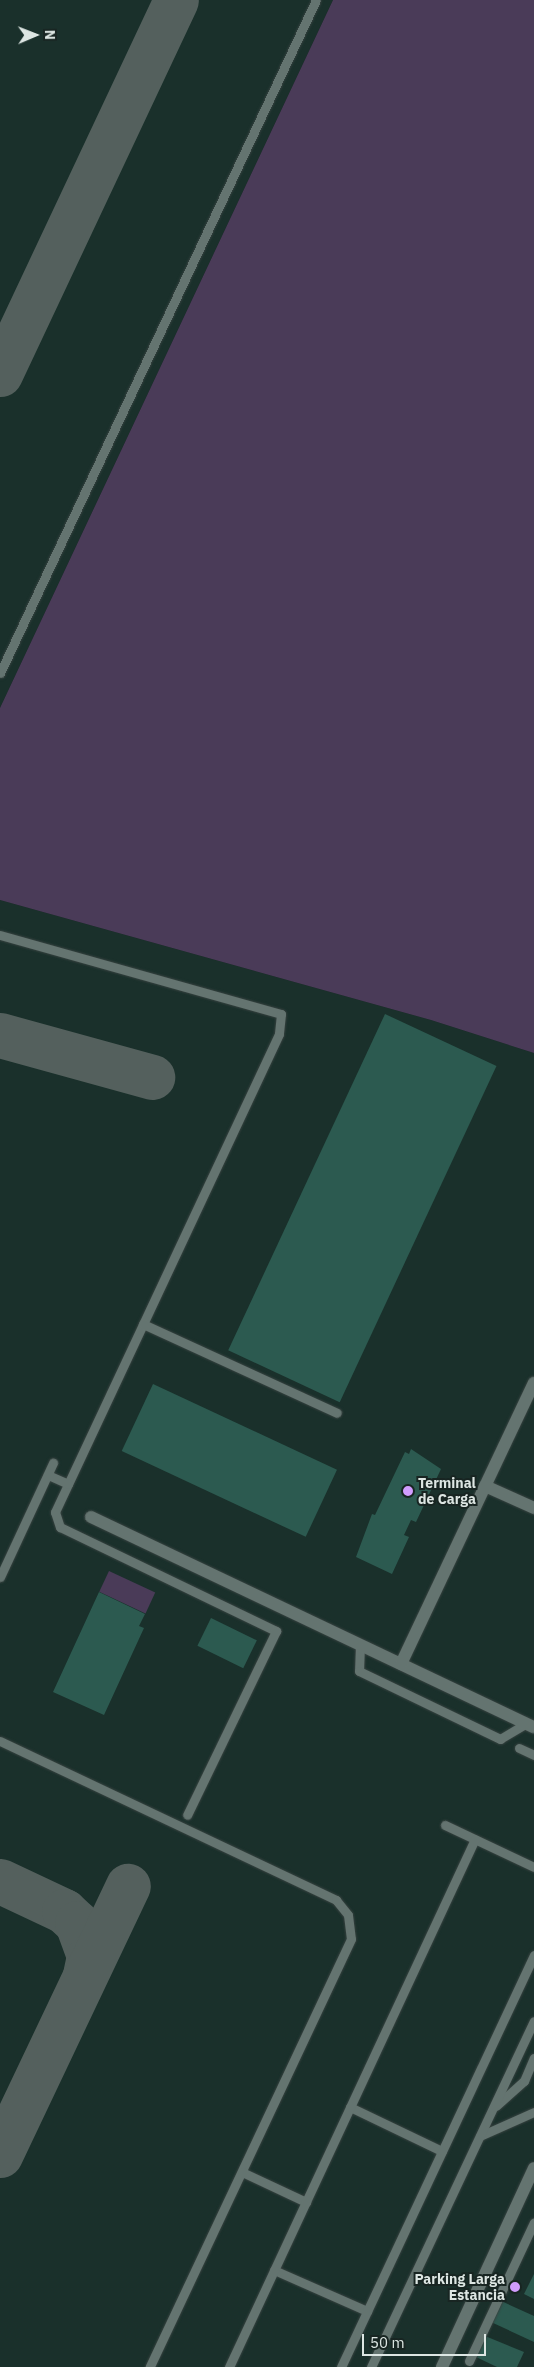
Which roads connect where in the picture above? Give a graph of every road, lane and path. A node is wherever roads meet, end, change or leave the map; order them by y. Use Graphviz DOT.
graph roads {
  1 [pos="316,0"];
  2 [pos="0,673"];
  3 [pos="0,936"];
  4 [pos="143,1324"];
  5 [pos="534,1383"];
  6 [pos="337,1414"];
  7 [pos="53,1463"];
  8 [pos="48,1474"];
  9 [pos="68,1484"];
  10 [pos="485,1486"];
  11 [pos="534,1508"];
  12 [pos="91,1517"];
  13 [pos="0,1577"];
  14 [pos="360,1644"];
  15 [pos="401,1664"];
  16 [pos="530,1725"];
  17 [pos="0,1741"];
  18 [pos="519,1748"];
  19 [pos="534,1755"];
  20 [pos="187,1815"];
  21 [pos="445,1826"];
  22 [pos="475,1839"];
  23 [pos="534,1867"];
  24 [pos="534,1955"];
  25 [pos="534,2021"];
  26 [pos="534,2058"];
  27 [pos="350,2108"];
  28 [pos="492,2109"];
  29 [pos="534,2112"];
  30 [pos="480,2136"];
  31 [pos="442,2151"];
  32 [pos="242,2172"];
  33 [pos="532,2177"];
  34 [pos="306,2202"];
  35 [pos="534,2222"];
  36 [pos="274,2270"];
  37 [pos="367,2311"];
  38 [pos="468,2361"];
  39 [pos="150,2367"];
  40 [pos="229,2367"];
  41 [pos="341,2367"];
  42 [pos="371,2367"];
  43 [pos="442,2367"];
  1 -- 2 [label="lane"];
  3 -- 4 [label="lane"];
  4 -- 6 [label="lane"];
  4 -- 9 [label="lane"];
  5 -- 10 [label="street"];
  7 -- 8 [label="lane"];
  8 -- 9 [label="lane"];
  8 -- 13 [label="lane"];
  9 -- 20 [label="lane"];
  10 -- 11 [label="street"];
  10 -- 15 [label="street"];
  12 -- 14 [label="street"];
  14 -- 15 [label="street"];
  14 -- 16 [label="lane"];
  15 -- 16 [label="street"];
  17 -- 32 [label="lane"];
  18 -- 19 [label="lane"];
  21 -- 22 [label="lane"];
  22 -- 23 [label="lane"];
  22 -- 27 [label="lane"];
  24 -- 31 [label="lane"];
  25 -- 28 [label="lane"];
  26 -- 28 [label="lane"];
  27 -- 31 [label="lane"];
  27 -- 34 [label="lane"];
  28 -- 30 [label="lane"];
  29 -- 30 [label="lane"];
  30 -- 42 [label="lane"];
  31 -- 37 [label="lane"];
  32 -- 34 [label="lane"];
  32 -- 39 [label="lane"];
  33 -- 43 [label="street"];
  34 -- 36 [label="lane"];
  35 -- 38 [label="lane"];
  36 -- 37 [label="lane"];
  36 -- 40 [label="lane"];
  37 -- 41 [label="lane"];
}
